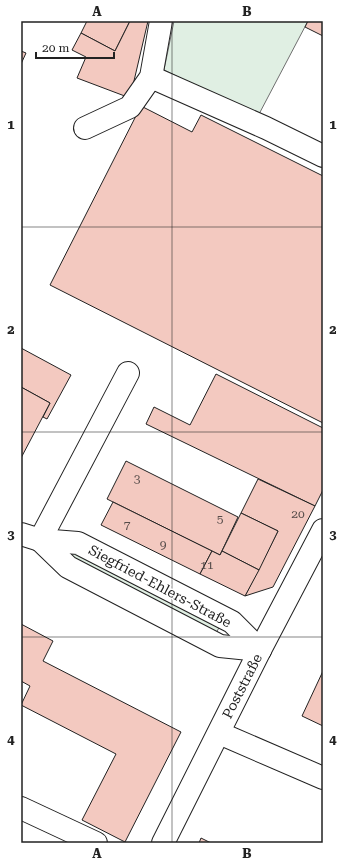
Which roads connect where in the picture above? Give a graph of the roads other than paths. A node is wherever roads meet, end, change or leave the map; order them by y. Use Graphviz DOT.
graph roads {
  1 [pos="161,21"];
  2 [pos="151,77"];
  3 [pos="85,128"];
  4 [pos="323,156"];
  5 [pos="128,373"];
  6 [pos="323,530"];
  7 [pos="30,537"];
  8 [pos="260,650"];
  9 [pos="219,733"];
  10 [pos="323,778"];
  11 [pos="21,808"];
  12 [pos="96,843"];
  13 [pos="163,843"];
  1 -- 2 [label="street"];
  2 -- 3 [label="street"];
  2 -- 4 [label="street"];
  5 -- 7 [label="street, Siegfried-Ehlers-Straße"];
  6 -- 8 [label="street, Poststraße"];
  7 -- 8 [label="street, Siegfried-Ehlers-Straße"];
  8 -- 9 [label="street, Poststraße"];
  9 -- 10 [label="street"];
  9 -- 13 [label="street, Poststraße"];
  11 -- 12 [label="street"];
}
